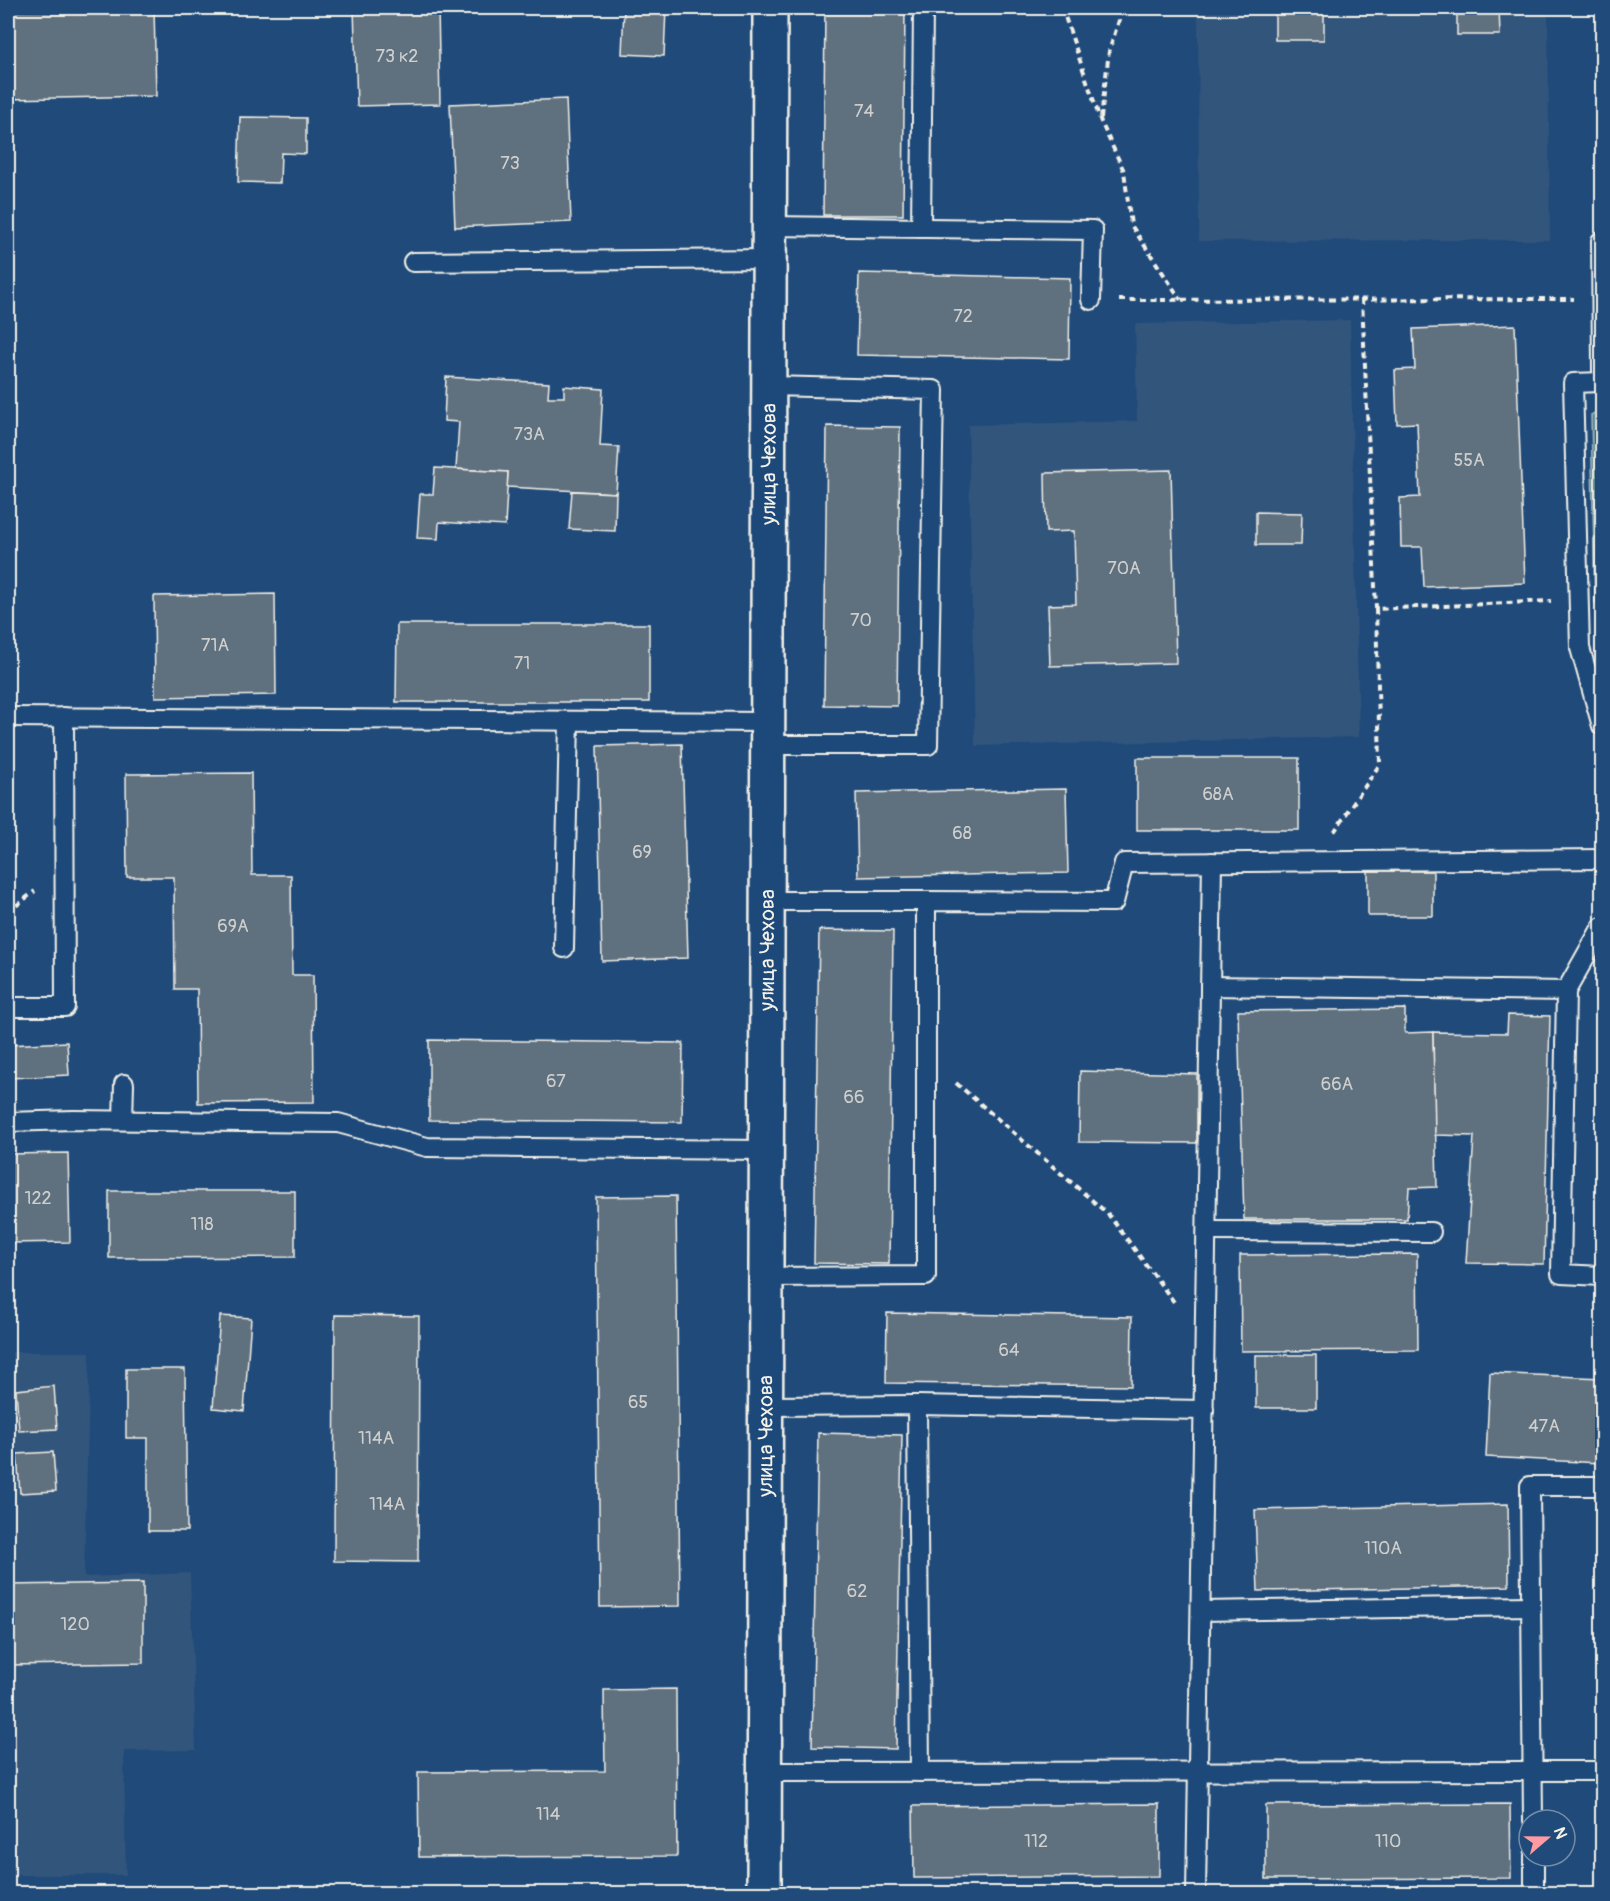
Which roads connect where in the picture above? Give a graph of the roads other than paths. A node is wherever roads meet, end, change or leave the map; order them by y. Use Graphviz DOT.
graph roads {
  1 [pos="770,8"];
  2 [pos="923,8"];
  3 [pos="769,226"];
  4 [pos="921,228"];
  5 [pos="1602,242"];
  6 [pos="770,260"];
  7 [pos="413,262"];
  8 [pos="1601,299"];
  9 [pos="1091,300"];
  10 [pos="1602,371"];
  11 [pos="1602,382"];
  12 [pos="769,386"];
  13 [pos="8,717"];
  14 [pos="64,717"];
  15 [pos="569,721"];
  16 [pos="1602,726"];
  17 [pos="768,734"];
  18 [pos="1602,859"];
  19 [pos="1212,862"];
  20 [pos="767,901"];
  21 [pos="926,901"];
  22 [pos="1602,927"];
  23 [pos="564,948"];
  24 [pos="1210,986"];
  25 [pos="1566,991"];
  26 [pos="8,1007"];
  27 [pos="123,1084"];
  28 [pos="123,1120"];
  29 [pos="8,1122"];
  30 [pos="766,1150"];
  31 [pos="1207,1231"];
  32 [pos="1431,1232"];
  33 [pos="1602,1276"];
  34 [pos="766,1277"];
  35 [pos="917,1405"];
  36 [pos="766,1406"];
  37 [pos="1204,1410"];
  38 [pos="1602,1486"];
  39 [pos="1531,1606"];
  40 [pos="1201,1611"];
  41 [pos="1197,1771"];
  42 [pos="764,1772"];
  43 [pos="920,1772"];
  44 [pos="1532,1772"];
  45 [pos="1602,1772"];
  46 [pos="1533,1808"];
  47 [pos="1533,1868"];
  48 [pos="764,1893"];
  49 [pos="1196,1893"];
  50 [pos="1534,1893"];
  1 -- 3 [label="street, улица Чехова"];
  2 -- 4 [label="lane"];
  3 -- 4 [label="lane"];
  3 -- 6 [label="street, улица Чехова"];
  4 -- 9 [label="lane"];
  5 -- 8 [label="lane"];
  6 -- 7 [label="lane"];
  6 -- 12 [label="street, улица Чехова"];
  8 -- 10 [label="lane"];
  11 -- 16 [label="lane"];
  12 -- 17 [label="street, улица Чехова"];
  12 -- 17 [label="lane"];
  13 -- 14 [label="lane"];
  14 -- 15 [label="lane"];
  14 -- 26 [label="lane"];
  15 -- 17 [label="lane"];
  15 -- 23 [label="lane"];
  17 -- 20 [label="street, улица Чехова"];
  18 -- 19 [label="lane"];
  19 -- 21 [label="lane"];
  19 -- 24 [label="lane"];
  20 -- 21 [label="lane"];
  20 -- 30 [label="street, улица Чехова"];
  21 -- 34 [label="lane"];
  22 -- 25 [label="lane"];
  24 -- 25 [label="lane"];
  24 -- 31 [label="lane"];
  25 -- 33 [label="lane"];
  27 -- 28 [label="lane"];
  28 -- 29 [label="lane"];
  28 -- 30 [label="lane"];
  30 -- 34 [label="street, улица Чехова"];
  31 -- 32 [label="lane"];
  31 -- 37 [label="lane"];
  34 -- 36 [label="street, улица Чехова"];
  35 -- 36 [label="lane"];
  35 -- 37 [label="lane"];
  35 -- 43 [label="lane"];
  36 -- 42 [label="street, улица Чехова"];
  37 -- 40 [label="lane"];
  38 -- 39 [label="lane"];
  39 -- 40 [label="lane"];
  39 -- 44 [label="lane"];
  40 -- 41 [label="lane"];
  41 -- 43 [label="lane"];
  41 -- 44 [label="lane"];
  41 -- 49 [label="lane"];
  42 -- 43 [label="lane"];
  42 -- 48 [label="street, улица Чехова"];
  44 -- 45 [label="lane"];
  44 -- 46 [label="lane"];
  47 -- 50 [label="lane"];
}
